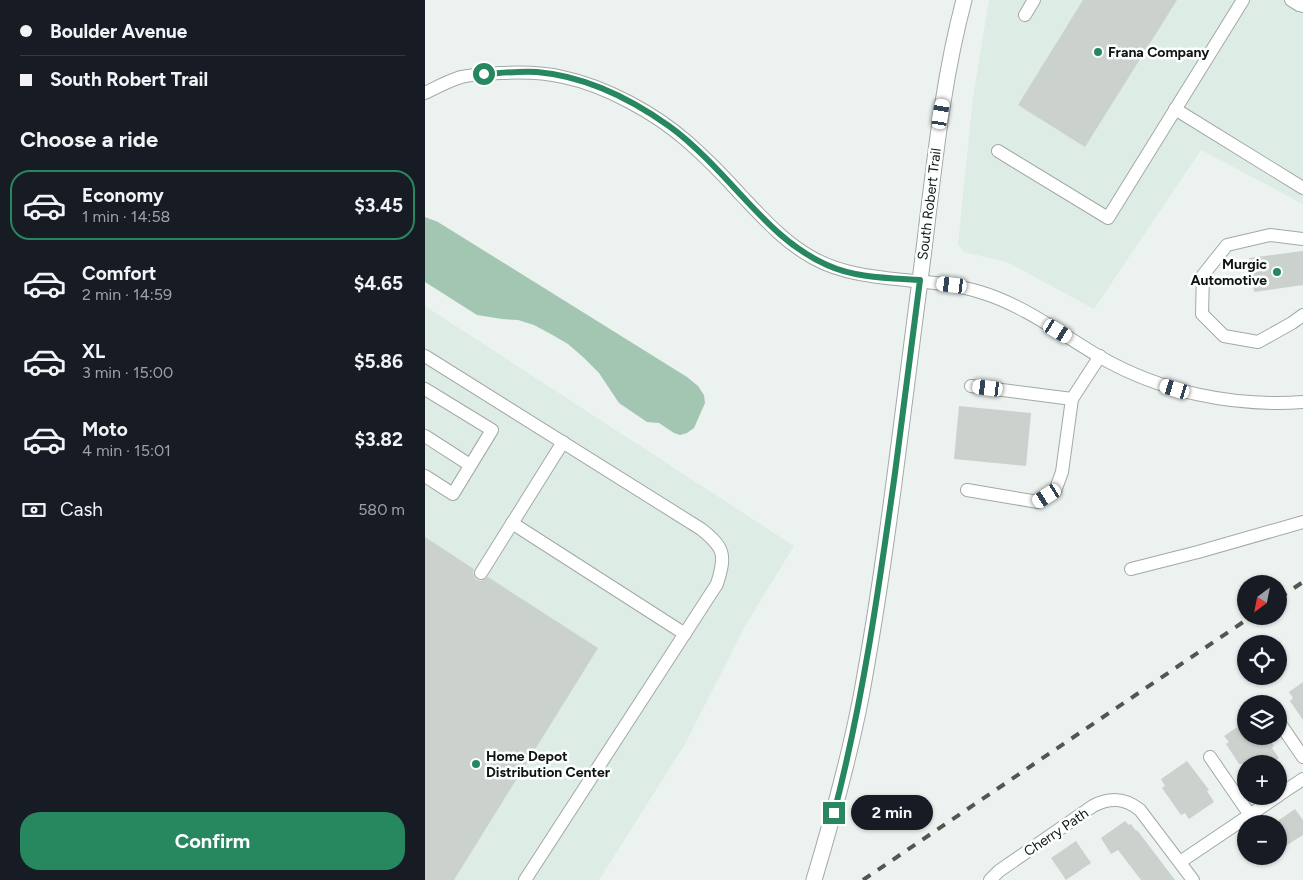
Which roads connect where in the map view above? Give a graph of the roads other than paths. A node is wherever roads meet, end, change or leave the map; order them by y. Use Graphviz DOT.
graph roads {
  1 [pos="964,0"];
  2 [pos="1034,0"];
  3 [pos="1243,0"];
  4 [pos="1291,0"];
  5 [pos="1303,6"];
  6 [pos="1025,15"];
  7 [pos="425,93"];
  8 [pos="1175,110"];
  9 [pos="998,151"];
  10 [pos="1303,188"];
  11 [pos="1303,239"];
  12 [pos="920,280"];
  13 [pos="1303,315"];
  14 [pos="425,356"];
  15 [pos="1100,356"];
  16 [pos="971,386"];
  17 [pos="425,389"];
  18 [pos="1072,399"];
  19 [pos="1303,402"];
  20 [pos="425,436"];
  21 [pos="563,442"];
  22 [pos="470,465"];
  23 [pos="425,476"];
  24 [pos="967,490"];
  25 [pos="1303,522"];
  26 [pos="512,523"];
  27 [pos="1131,569"];
  28 [pos="481,573"];
  29 [pos="685,634"];
  30 [pos="1287,734"];
  31 [pos="1210,757"];
  32 [pos="1303,757"];
  33 [pos="1303,779"];
  34 [pos="1287,790"];
  35 [pos="1265,805"];
  36 [pos="1250,815"];
  37 [pos="1237,824"];
  38 [pos="1180,862"];
  39 [pos="525,880"];
  40 [pos="814,880"];
  41 [pos="990,880"];
  42 [pos="1193,880"];
  1 -- 12 [label="main road, South Robert Trail"];
  2 -- 6 [label="street"];
  3 -- 8 [label="street"];
  4 -- 5 [label="street"];
  7 -- 12 [label="street"];
  8 -- 9 [label="street"];
  8 -- 10 [label="street"];
  11 -- 13 [label="street"];
  12 -- 15 [label="street"];
  12 -- 40 [label="main road, South Robert Trail"];
  14 -- 21 [label="street"];
  15 -- 18 [label="street"];
  15 -- 19 [label="street"];
  16 -- 18 [label="street"];
  17 -- 22 [label="street"];
  18 -- 24 [label="street"];
  20 -- 22 [label="street"];
  21 -- 26 [label="street"];
  21 -- 29 [label="street"];
  22 -- 23 [label="street"];
  25 -- 27 [label="street"];
  26 -- 28 [label="street"];
  26 -- 29 [label="street"];
  29 -- 39 [label="street"];
  30 -- 32 [label="street"];
  31 -- 36 [label="street"];
  33 -- 34 [label="street"];
  35 -- 36 [label="street"];
  37 -- 38 [label="street"];
  38 -- 41 [label="street, Cherry Path"];
  38 -- 42 [label="street"];
}
